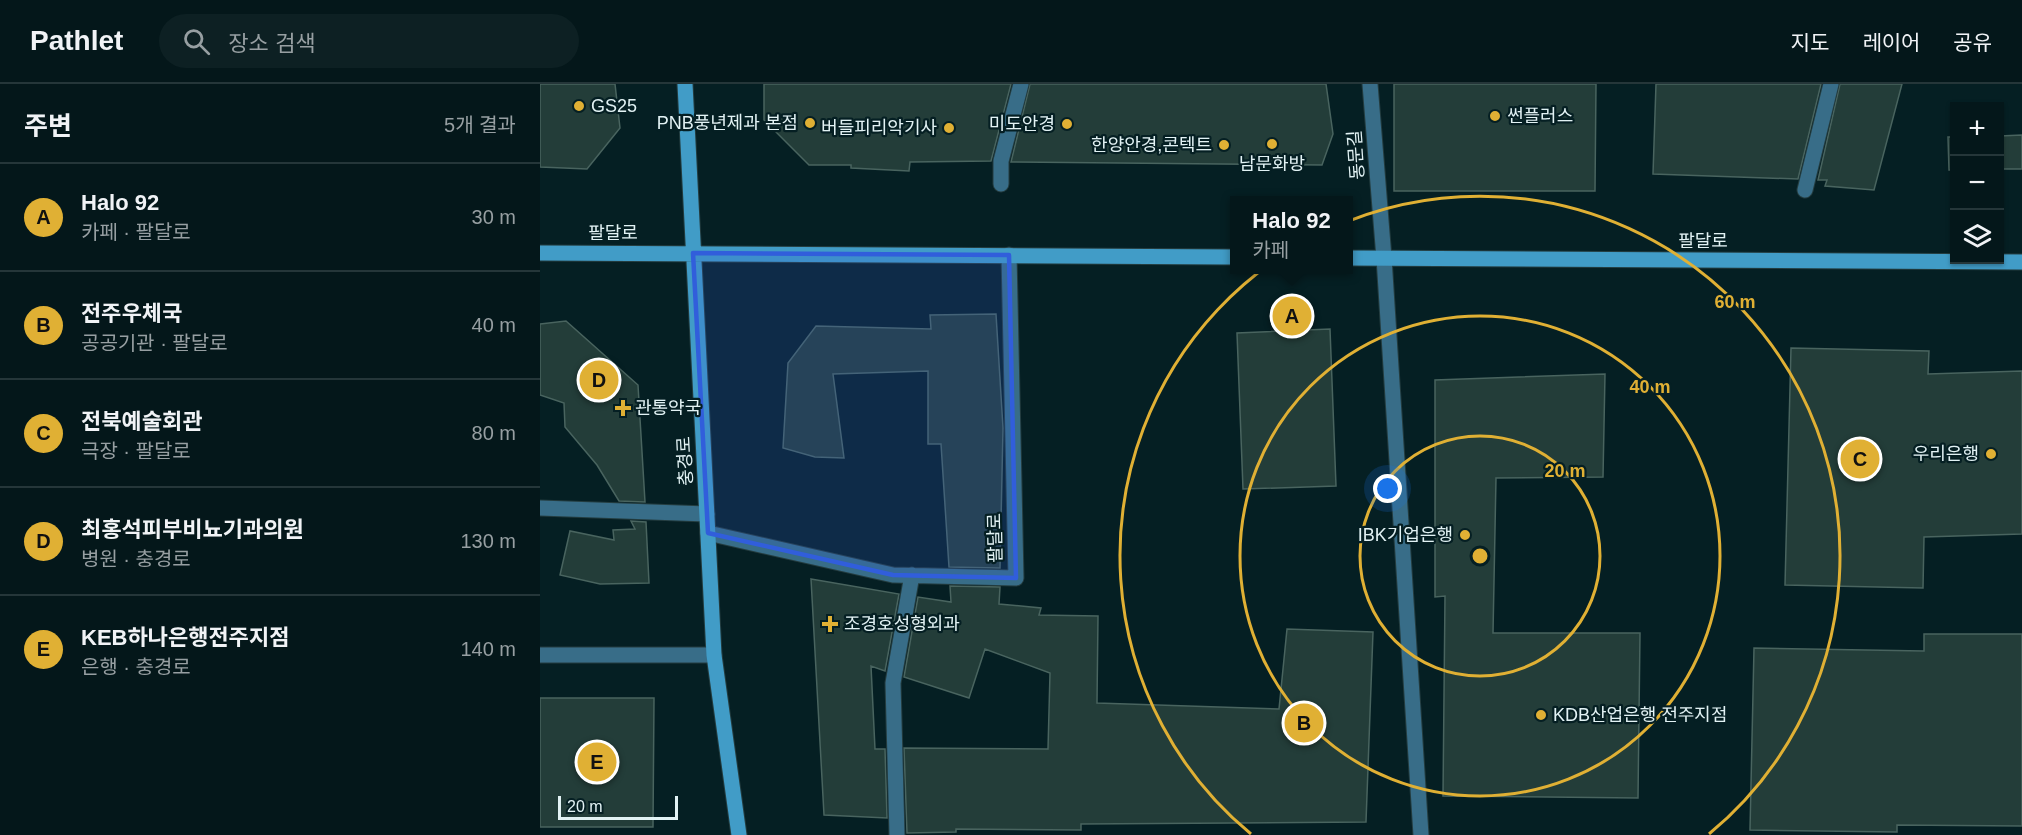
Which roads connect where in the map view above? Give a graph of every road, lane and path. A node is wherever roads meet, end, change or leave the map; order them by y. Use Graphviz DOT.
graph roads {
  1 [pos="685,84"];
  2 [pos="1021,84"];
  3 [pos="1370,84"];
  4 [pos="1831,84"];
  5 [pos="1000,184"];
  6 [pos="1805,190"];
  7 [pos="540,253"];
  8 [pos="693,253"];
  9 [pos="1009,255"];
  10 [pos="1230,257"];
  11 [pos="1353,258"];
  12 [pos="1384,258"];
  13 [pos="2022,262"];
  14 [pos="540,508"];
  15 [pos="707,514"];
  16 [pos="708,533"];
  17 [pos="912,575"];
  18 [pos="540,655"];
  19 [pos="714,655"];
  20 [pos="739,835"];
  21 [pos="897,835"];
  22 [pos="1421,835"];
  1 -- 8 [label="street, 충경로"];
  2 -- 5 [label="street"];
  3 -- 12 [label="street, 동문길"];
  4 -- 6 [label="street"];
  7 -- 8 [label="street, 팔달로"];
  8 -- 9 [label="street, 팔달로"];
  8 -- 15 [label="street, 충경로"];
  9 -- 10 [label="street, 팔달로"];
  9 -- 17 [label="street, 팔달로"];
  11 -- 12 [label="street, 팔달로"];
  12 -- 13 [label="street, 팔달로"];
  12 -- 22 [label="street"];
  14 -- 15 [label="street"];
  15 -- 16 [label="street, 충경로"];
  16 -- 17 [label="street, 팔달로"];
  16 -- 19 [label="street, 충경로"];
  17 -- 21 [label="street"];
  18 -- 19 [label="street"];
  19 -- 20 [label="street, 충경로"];
}
